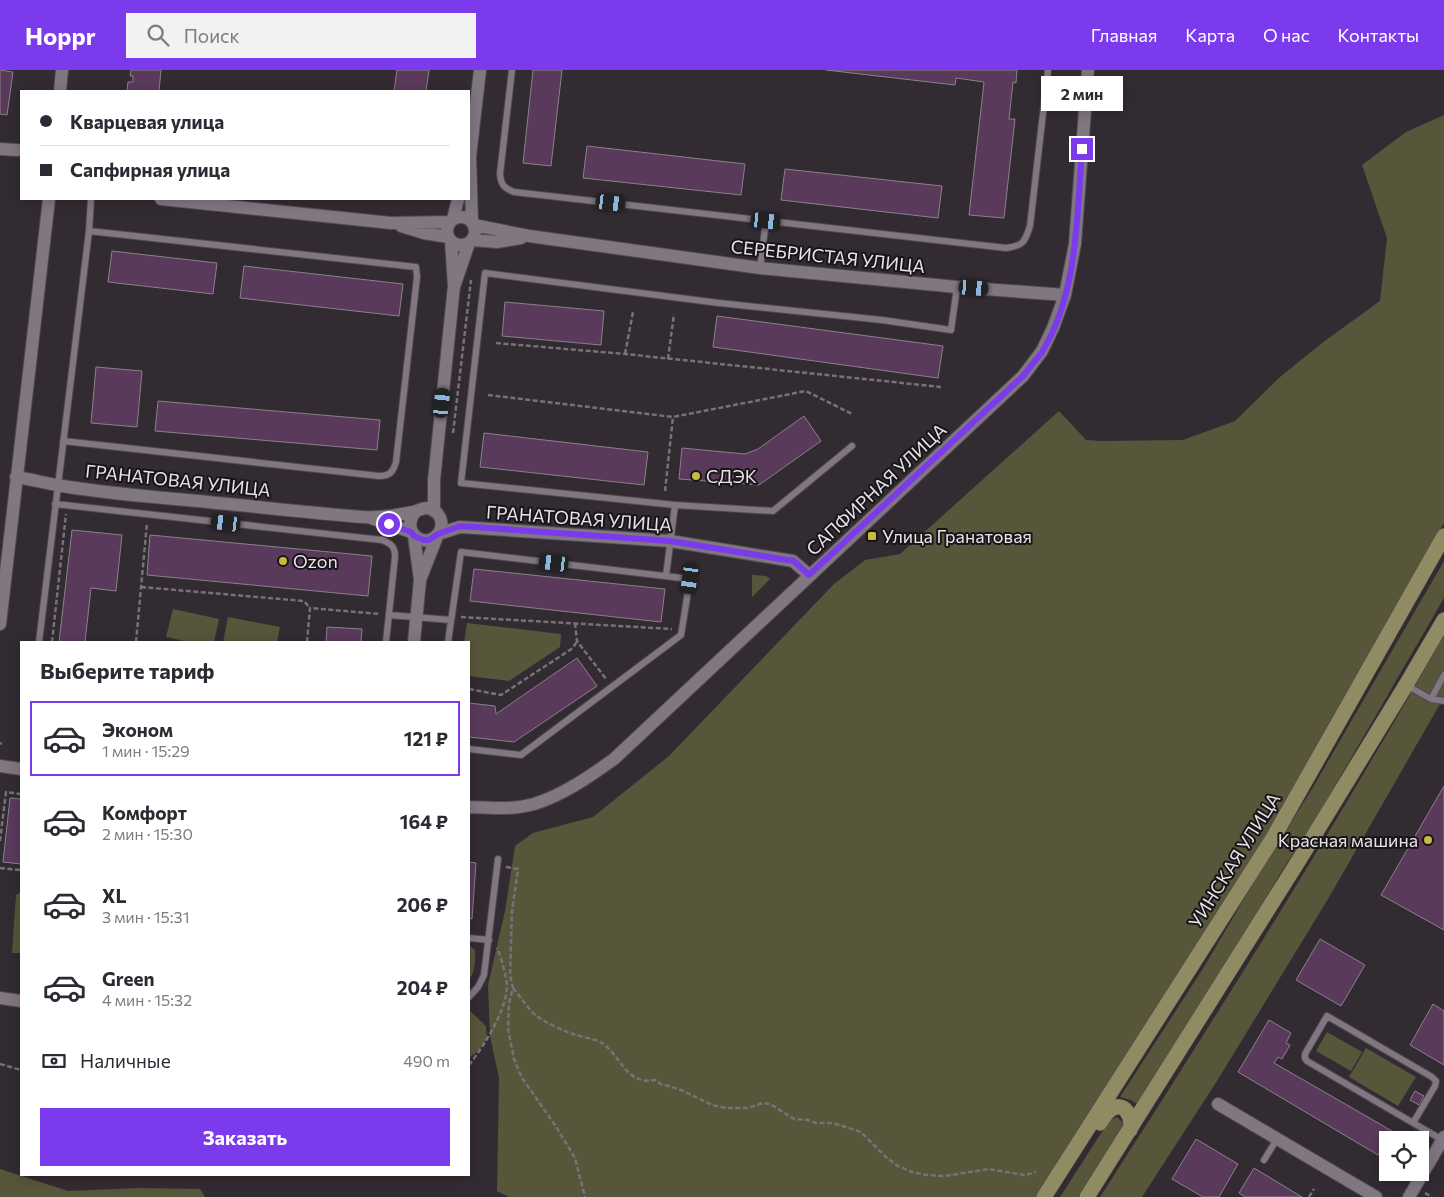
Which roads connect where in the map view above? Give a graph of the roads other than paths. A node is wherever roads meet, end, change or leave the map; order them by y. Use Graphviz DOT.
graph roads {
  1 [pos="62,70"];
  2 [pos="480,70"];
  3 [pos="512,70"];
  4 [pos="1048,70"];
  5 [pos="1088,70"];
  6 [pos="60,90"];
  7 [pos="0,150"];
  8 [pos="17,150"];
  9 [pos="470,159"];
  10 [pos="49,200"];
  11 [pos="91,200"];
  12 [pos="171,200"];
  13 [pos="458,200"];
  14 [pos="451,221"];
  15 [pos="766,221"];
  16 [pos="391,223"];
  17 [pos="473,223"];
  18 [pos="89,231"];
  19 [pos="529,236"];
  20 [pos="449,239"];
  21 [pos="471,241"];
  22 [pos="760,268"];
  23 [pos="454,286"];
  24 [pos="957,287"];
  25 [pos="1065,295"];
  26 [pos="63,441"];
  27 [pos="852,446"];
  28 [pos="16,477"];
  29 [pos="434,480"];
  30 [pos="58,485"];
  31 [pos="55,504"];
  32 [pos="674,505"];
  33 [pos="417,511"];
  34 [pos="436,512"];
  35 [pos="366,517"];
  36 [pos="460,526"];
  37 [pos="413,534"];
  38 [pos="438,534"];
  39 [pos="1444,536"];
  40 [pos="670,541"];
  41 [pos="809,575"];
  42 [pos="666,576"];
  43 [pos="420,580"];
  44 [pos="389,615"];
  45 [pos="416,618"];
  46 [pos="452,618"];
  47 [pos="1444,620"];
  48 [pos="0,624"];
  49 [pos="39,641"];
  50 [pos="386,641"];
  51 [pos="414,641"];
  52 [pos="448,641"];
  53 [pos="1444,675"];
  54 [pos="1406,685"];
  55 [pos="1431,699"];
  56 [pos="1444,701"];
  57 [pos="470,749"];
  58 [pos="0,766"];
  59 [pos="20,769"];
  60 [pos="470,807"];
  61 [pos="498,862"];
  62 [pos="470,938"];
  63 [pos="489,940"];
  64 [pos="470,996"];
  65 [pos="0,998"];
  66 [pos="20,1001"];
  67 [pos="1218,1104"];
  68 [pos="1413,1123"];
  69 [pos="1130,1130"];
  70 [pos="1276,1139"];
  71 [pos="1443,1140"];
  72 [pos="1264,1160"];
  73 [pos="1044,1197"];
  74 [pos="1052,1197"];
  75 [pos="1087,1197"];
  76 [pos="1376,1197"];
  77 [pos="1410,1197"];
  1 -- 6 [label="street"];
  2 -- 9 [label="street"];
  3 -- 15 [label="lane"];
  4 -- 15 [label="lane"];
  5 -- 25 [label="street, САПФИРНАЯ УЛИЦА"];
  7 -- 8 [label="street"];
  9 -- 17 [label="street"];
  10 -- 28 [label="street"];
  11 -- 18 [label="lane"];
  12 -- 16 [label="street"];
  13 -- 14 [label="street"];
  14 -- 16 [label="street"];
  14 -- 17 [label="street"];
  14 -- 20 [label="street"];
  15 -- 22 [label="lane"];
  16 -- 20 [label="street"];
  17 -- 19 [label="street, СЕРЕБРИСТАЯ УЛИЦА"];
  17 -- 21 [label="street"];
  18 -- 26 [label="lane"];
  18 -- 26 [label="lane"];
  19 -- 21 [label="street"];
  19 -- 22 [label="street, СЕРЕБРИСТАЯ УЛИЦА"];
  20 -- 21 [label="street"];
  20 -- 23 [label="street"];
  21 -- 23 [label="street"];
  22 -- 24 [label="street, СЕРЕБРИСТАЯ УЛИЦА"];
  23 -- 29 [label="street"];
  24 -- 25 [label="street, СЕРЕБРИСТАЯ УЛИЦА"];
  24 -- 32 [label="lane"];
  25 -- 41 [label="street, САПФИРНАЯ УЛИЦА"];
  26 -- 30 [label="lane"];
  27 -- 32 [label="lane"];
  28 -- 30 [label="street, ГРАНАТОВАЯ УЛИЦА"];
  28 -- 48 [label="street"];
  29 -- 33 [label="street"];
  29 -- 34 [label="street"];
  30 -- 31 [label="lane"];
  30 -- 35 [label="street, ГРАНАТОВАЯ УЛИЦА"];
  31 -- 44 [label="lane"];
  31 -- 49 [label="lane"];
  32 -- 40 [label="lane"];
  33 -- 34 [label="street"];
  33 -- 35 [label="street, ГРАНАТОВАЯ УЛИЦА"];
  33 -- 37 [label="street"];
  34 -- 36 [label="street, ГРАНАТОВАЯ УЛИЦА"];
  34 -- 38 [label="street"];
  35 -- 37 [label="street, ГРАНАТОВАЯ УЛИЦА"];
  36 -- 38 [label="street, ГРАНАТОВАЯ УЛИЦА"];
  36 -- 40 [label="street, ГРАНАТОВАЯ УЛИЦА"];
  37 -- 38 [label="street"];
  37 -- 43 [label="street"];
  38 -- 43 [label="street"];
  39 -- 73 [label="main road, УИНСКАЯ УЛИЦА"];
  40 -- 41 [label="street, ГРАНАТОВАЯ УЛИЦА"];
  40 -- 42 [label="lane"];
  41 -- 60 [label="street, САПФИРНАЯ УЛИЦА"];
  42 -- 46 [label="lane"];
  42 -- 57 [label="lane"];
  43 -- 45 [label="street"];
  44 -- 45 [label="lane"];
  44 -- 50 [label="lane"];
  45 -- 46 [label="lane"];
  45 -- 51 [label="street"];
  46 -- 52 [label="lane"];
  47 -- 54 [label="main road"];
  53 -- 55 [label="lane"];
  54 -- 55 [label="lane"];
  54 -- 69 [label="main road"];
  55 -- 56 [label="lane"];
  58 -- 59 [label="street"];
  61 -- 63 [label="lane"];
  62 -- 63 [label="lane"];
  63 -- 64 [label="lane"];
  65 -- 66 [label="street"];
  67 -- 70 [label="street"];
  68 -- 68 [label="lane"];
  68 -- 71 [label="lane"];
  69 -- 74 [label="main road"];
  69 -- 75 [label="main road"];
  70 -- 72 [label="lane"];
  70 -- 76 [label="street"];
  71 -- 77 [label="street"];
}
